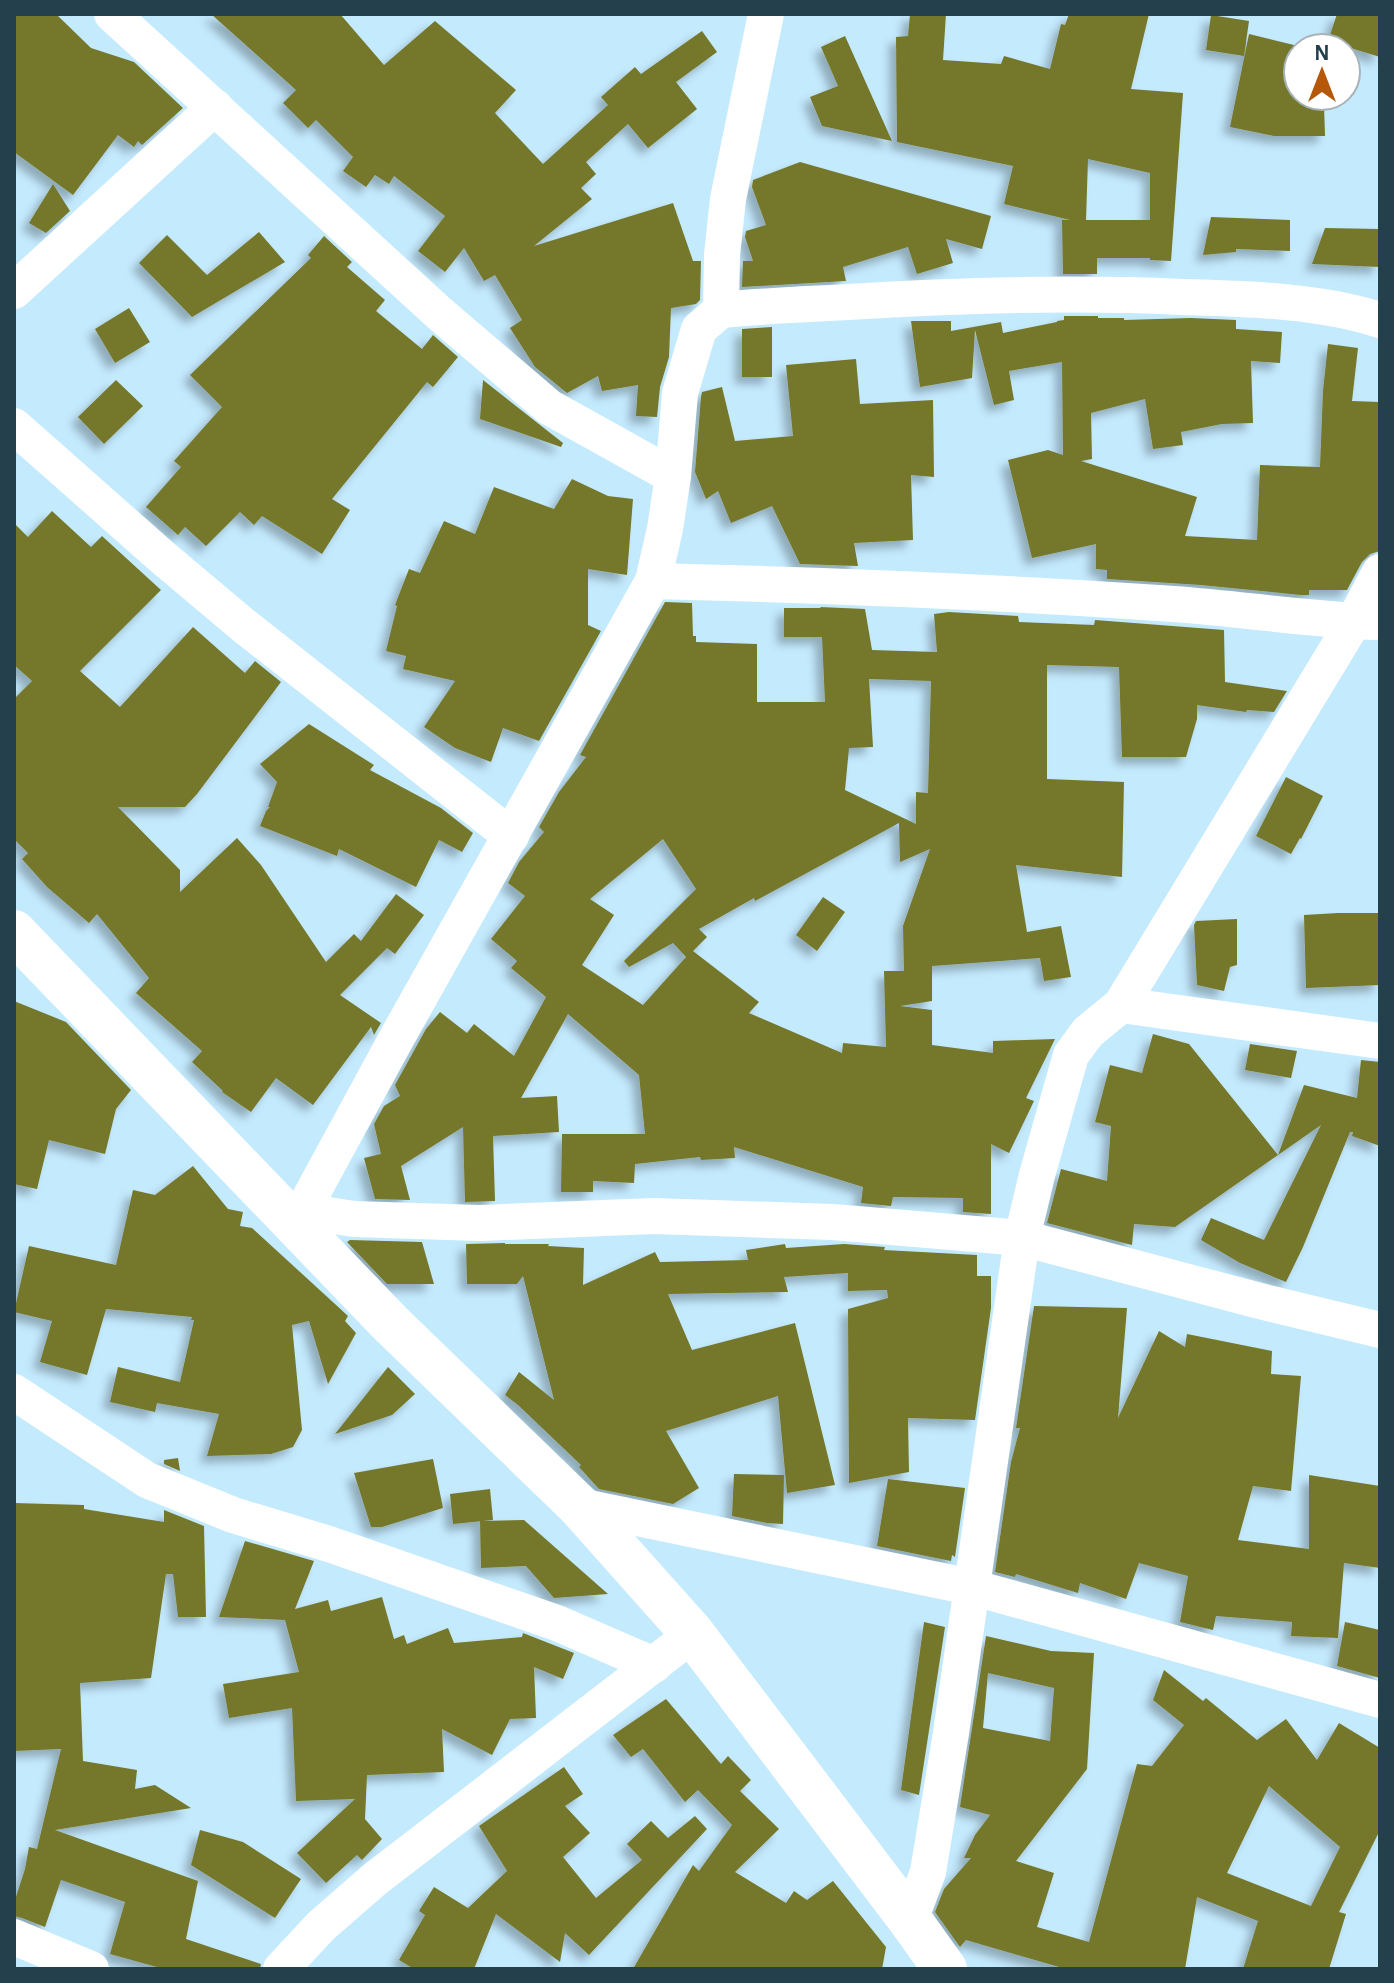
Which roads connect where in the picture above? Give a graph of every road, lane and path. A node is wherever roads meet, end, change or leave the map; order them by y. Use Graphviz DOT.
graph roads {
  1 [pos="112,14"];
  2 [pos="766,14"];
  3 [pos="215,107"];
  4 [pos="14,291"];
  5 [pos="721,310"];
  6 [pos="1380,320"];
  7 [pos="14,426"];
  8 [pos="673,476"];
  9 [pos="1380,572"];
  10 [pos="653,581"];
  11 [pos="1367,622"];
  12 [pos="511,836"];
  13 [pos="14,932"];
  14 [pos="1121,1005"];
  15 [pos="1380,1041"];
  16 [pos="300,1216"];
  17 [pos="1022,1238"];
  18 [pos="1380,1330"];
  19 [pos="14,1392"];
  20 [pos="579,1506"];
  21 [pos="971,1587"];
  22 [pos="693,1634"];
  23 [pos="654,1665"];
  24 [pos="1380,1700"];
  25 [pos="910,1920"];
  26 [pos="14,1937"];
  27 [pos="91,1969"];
  28 [pos="281,1969"];
  29 [pos="945,1969"];
  1 -- 3 [label="street"];
  2 -- 5 [label="street"];
  3 -- 4 [label="street"];
  3 -- 8 [label="street"];
  5 -- 6 [label="street"];
  5 -- 8 [label="street"];
  7 -- 12 [label="street"];
  8 -- 10 [label="street"];
  9 -- 11 [label="street"];
  10 -- 11 [label="street"];
  10 -- 12 [label="street"];
  11 -- 14 [label="street"];
  12 -- 16 [label="street"];
  13 -- 16 [label="street"];
  14 -- 15 [label="street"];
  14 -- 17 [label="street"];
  16 -- 17 [label="street"];
  16 -- 20 [label="street"];
  17 -- 18 [label="street"];
  17 -- 21 [label="street"];
  19 -- 23 [label="street"];
  20 -- 21 [label="street"];
  20 -- 22 [label="street"];
  21 -- 24 [label="street"];
  21 -- 25 [label="street"];
  22 -- 23 [label="street"];
  22 -- 25 [label="street"];
  23 -- 28 [label="street"];
  25 -- 29 [label="street"];
  26 -- 27 [label="street"];
}
